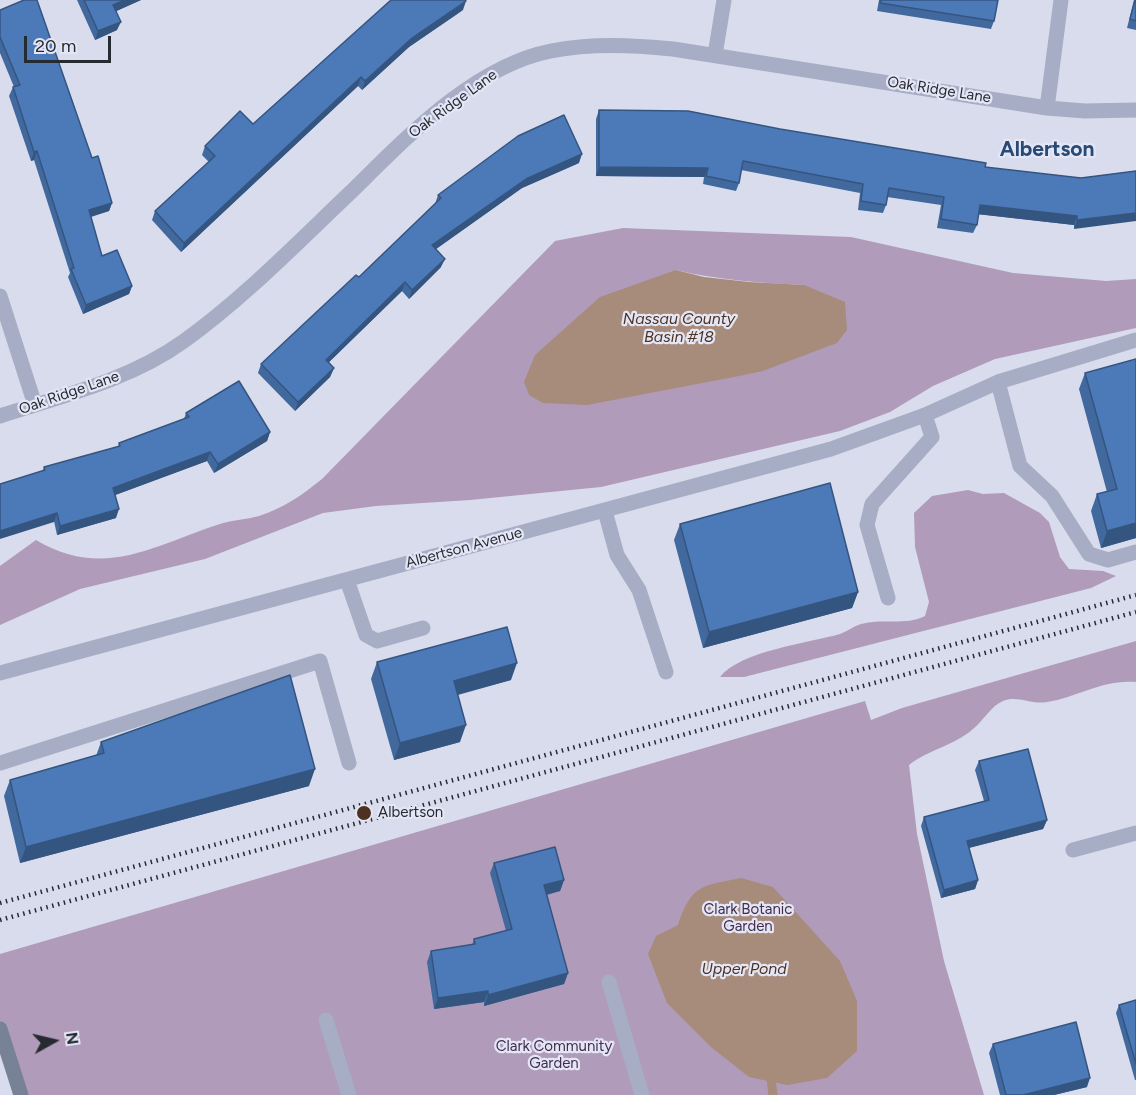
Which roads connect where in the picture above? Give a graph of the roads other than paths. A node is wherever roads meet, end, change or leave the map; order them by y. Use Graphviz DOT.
graph roads {
  1 [pos="724,0"];
  2 [pos="1062,0"];
  3 [pos="715,55"];
  4 [pos="1047,108"];
  5 [pos="1136,110"];
  6 [pos="0,297"];
  7 [pos="1136,340"];
  8 [pos="998,382"];
  9 [pos="35,405"];
  10 [pos="925,415"];
  11 [pos="0,416"];
  12 [pos="604,511"];
  13 [pos="1136,552"];
  14 [pos="347,580"];
  15 [pos="888,598"];
  16 [pos="423,628"];
  17 [pos="666,672"];
  18 [pos="0,673"];
  19 [pos="0,763"];
  20 [pos="349,763"];
  21 [pos="1136,833"];
  22 [pos="1073,850"];
  23 [pos="609,982"];
  24 [pos="326,1020"];
  25 [pos="0,1029"];
  26 [pos="21,1095"];
  27 [pos="349,1095"];
  28 [pos="642,1095"];
  1 -- 3 [label="street"];
  2 -- 4 [label="street"];
  3 -- 4 [label="street, Oak Ridge Lane"];
  3 -- 9 [label="street, Oak Ridge Lane"];
  4 -- 5 [label="street, Oak Ridge Lane"];
  6 -- 9 [label="street"];
  7 -- 8 [label="street, Albertson Avenue"];
  8 -- 10 [label="street, Albertson Avenue"];
  8 -- 13 [label="street"];
  9 -- 11 [label="street, Oak Ridge Lane"];
  10 -- 12 [label="street, Albertson Avenue"];
  10 -- 15 [label="street"];
  12 -- 14 [label="street, Albertson Avenue"];
  12 -- 17 [label="street"];
  14 -- 16 [label="street"];
  14 -- 18 [label="street, Albertson Avenue"];
  19 -- 20 [label="street"];
  21 -- 22 [label="street"];
  23 -- 28 [label="street"];
  24 -- 27 [label="street"];
  25 -- 26 [label="main road"];
}
